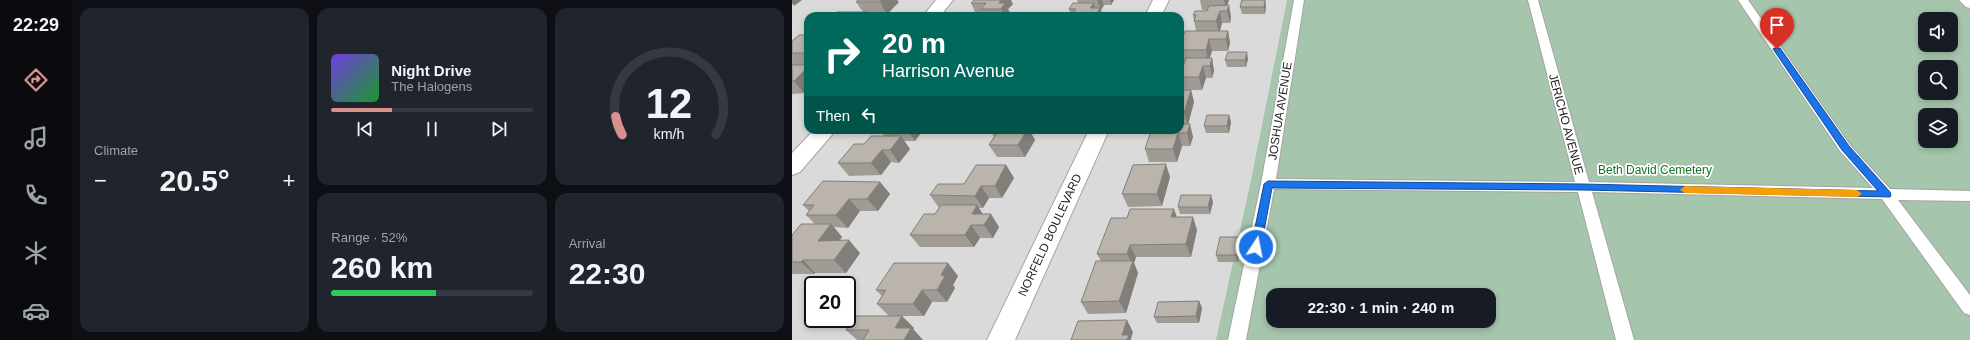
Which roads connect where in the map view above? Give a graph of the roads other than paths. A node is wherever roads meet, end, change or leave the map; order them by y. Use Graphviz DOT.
graph roads {
  1 [pos="945,0"];
  2 [pos="1161,0"];
  3 [pos="1299,0"];
  4 [pos="1533,0"];
  5 [pos="1743,0"];
  6 [pos="1964,0"];
  7 [pos="1970,5"];
  8 [pos="934,12"];
  9 [pos="1155,12"];
  10 [pos="822,134"];
  11 [pos="1097,134"];
  12 [pos="792,167"];
  13 [pos="1268,184"];
  14 [pos="1583,187"];
  15 [pos="1886,195"];
  16 [pos="1970,196"];
  17 [pos="1970,308"];
  18 [pos="1001,340"];
  19 [pos="1237,340"];
  20 [pos="1624,340"];
  1 -- 8 [label="street"];
  2 -- 9 [label="street"];
  3 -- 13 [label="lane, JOSHUA AVENUE"];
  4 -- 14 [label="lane, JERICHO AVENUE"];
  5 -- 15 [label="lane"];
  6 -- 7 [label="lane"];
  10 -- 12 [label="street"];
  11 -- 18 [label="street, NORFELD BOULEVARD"];
  13 -- 14 [label="lane"];
  13 -- 19 [label="lane, JOSHUA AVENUE"];
  14 -- 15 [label="lane"];
  14 -- 20 [label="lane, JERICHO AVENUE"];
  15 -- 16 [label="lane"];
  15 -- 17 [label="lane"];
}
